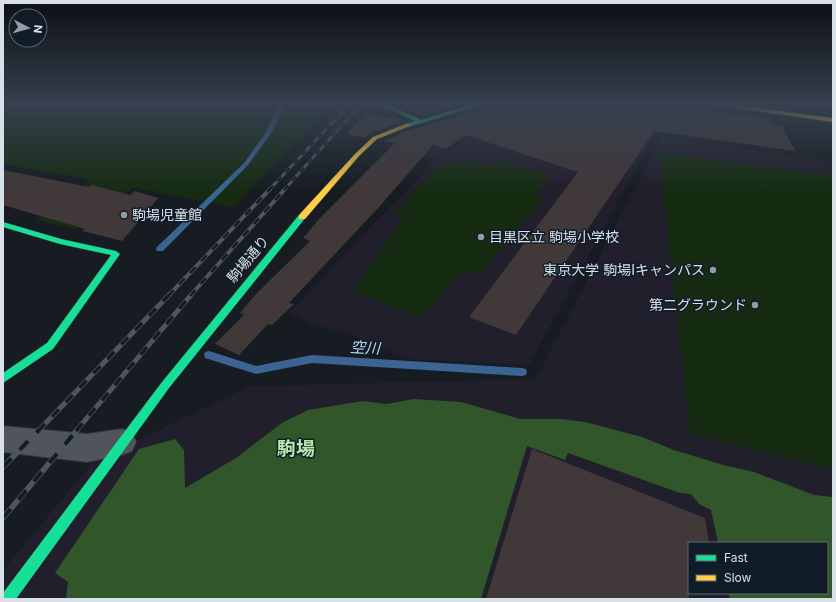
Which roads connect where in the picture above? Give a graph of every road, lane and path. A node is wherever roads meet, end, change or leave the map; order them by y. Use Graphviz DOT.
graph roads {
  1 [pos="388,133"];
  2 [pos="3,224"];
  3 [pos="3,379"];
  4 [pos="3,439"];
  5 [pos="122,442"];
  6 [pos="7,599"];
  1 -- 5 [label="street, 駒場通り"];
  2 -- 3 [label="street"];
  4 -- 5 [label="street"];
  5 -- 6 [label="street, 駒場通り"];
}
